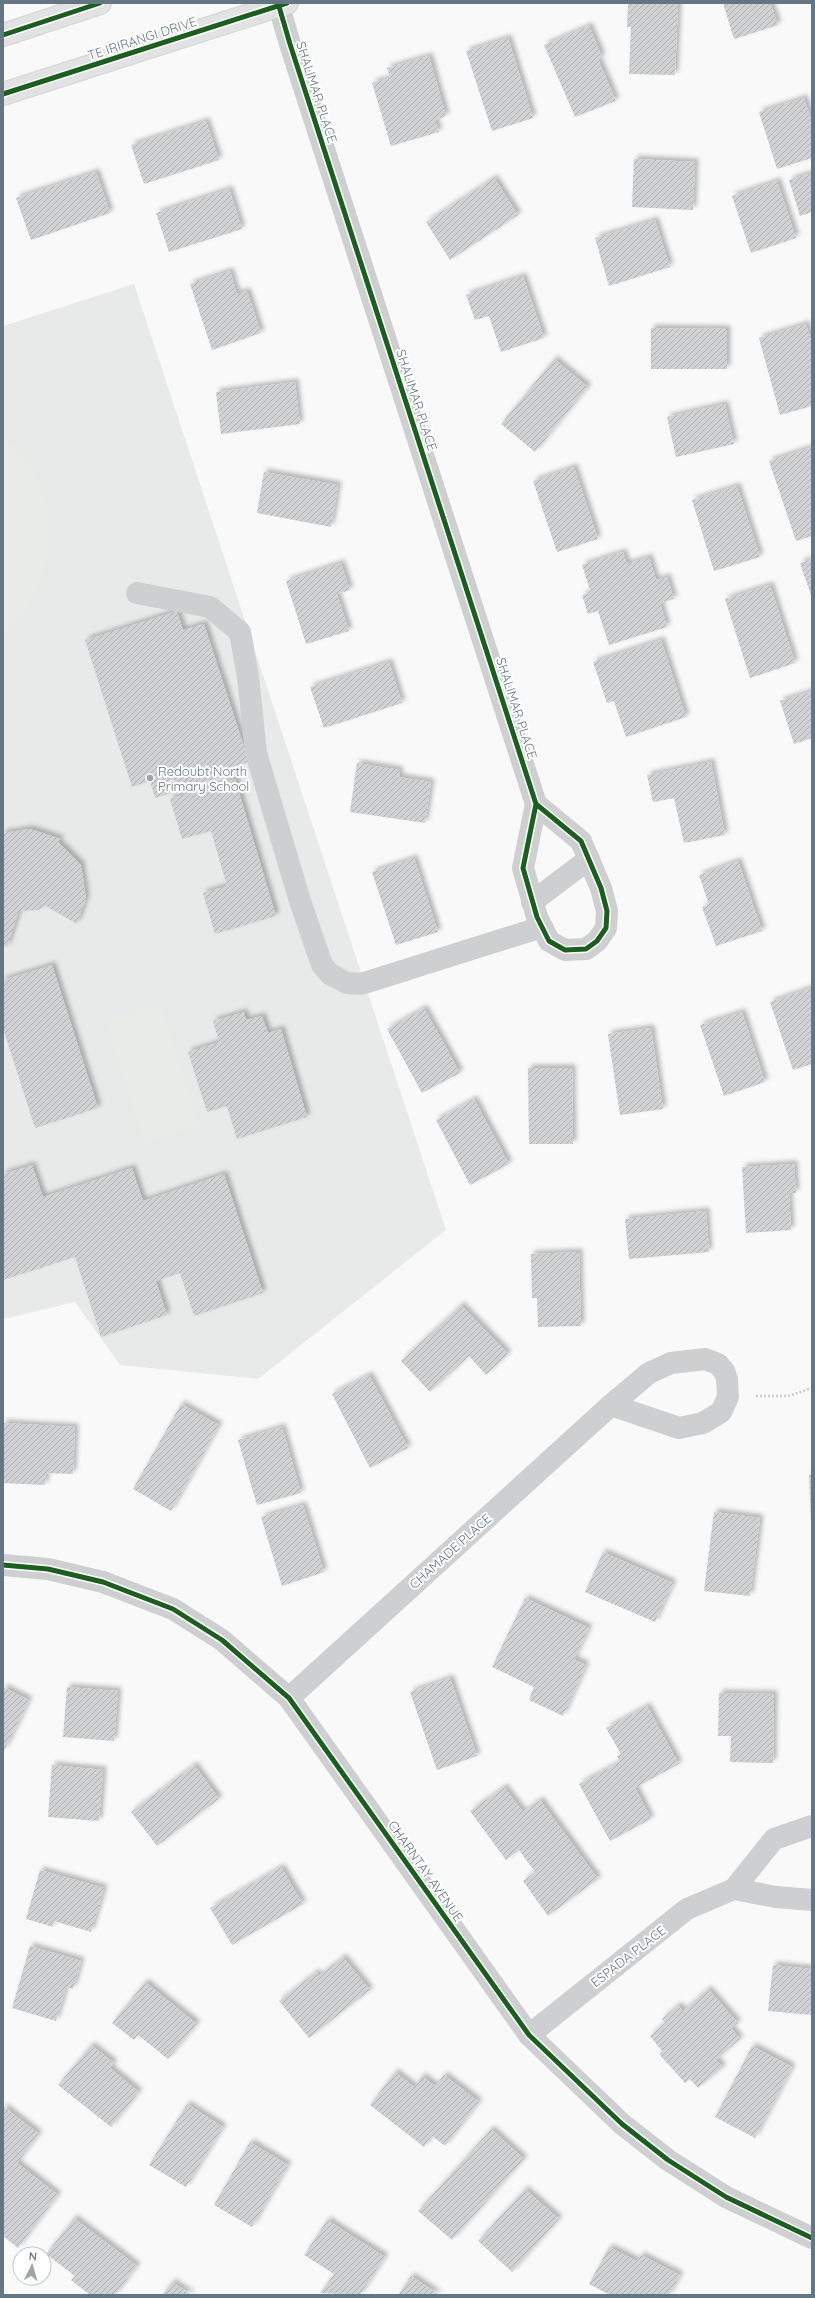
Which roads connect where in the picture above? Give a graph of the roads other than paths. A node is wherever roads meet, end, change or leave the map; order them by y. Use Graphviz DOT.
graph roads {
  1 [pos="100,3"];
  2 [pos="281,4"];
  3 [pos="3,35"];
  4 [pos="3,94"];
  5 [pos="138,593"];
  6 [pos="536,804"];
  7 [pos="589,859"];
  8 [pos="532,902"];
  9 [pos="542,927"];
  10 [pos="612,1405"];
  11 [pos="3,1565"];
  12 [pos="289,1698"];
  13 [pos="810,1832"];
  14 [pos="734,1889"];
  15 [pos="812,1900"];
  16 [pos="529,2035"];
  17 [pos="812,2238"];
  1 -- 3 [label="main road"];
  2 -- 4 [label="main road, TE IRIRANGI DRIVE"];
  2 -- 6 [label="street, SHALIMAR PLACE"];
  5 -- 9 [label="street"];
  6 -- 7 [label="street"];
  6 -- 8 [label="street"];
  7 -- 8 [label="street"];
  7 -- 9 [label="street"];
  8 -- 9 [label="street"];
  10 -- 10 [label="street, CHAMADE PLACE"];
  10 -- 12 [label="street, CHAMADE PLACE"];
  11 -- 12 [label="street, CHARNTAY AVENUE"];
  12 -- 16 [label="street, CHARNTAY AVENUE"];
  13 -- 14 [label="street, ESPADA PLACE"];
  14 -- 15 [label="street"];
  14 -- 16 [label="street, ESPADA PLACE"];
  16 -- 17 [label="street, CHARNTAY AVENUE"];
}
